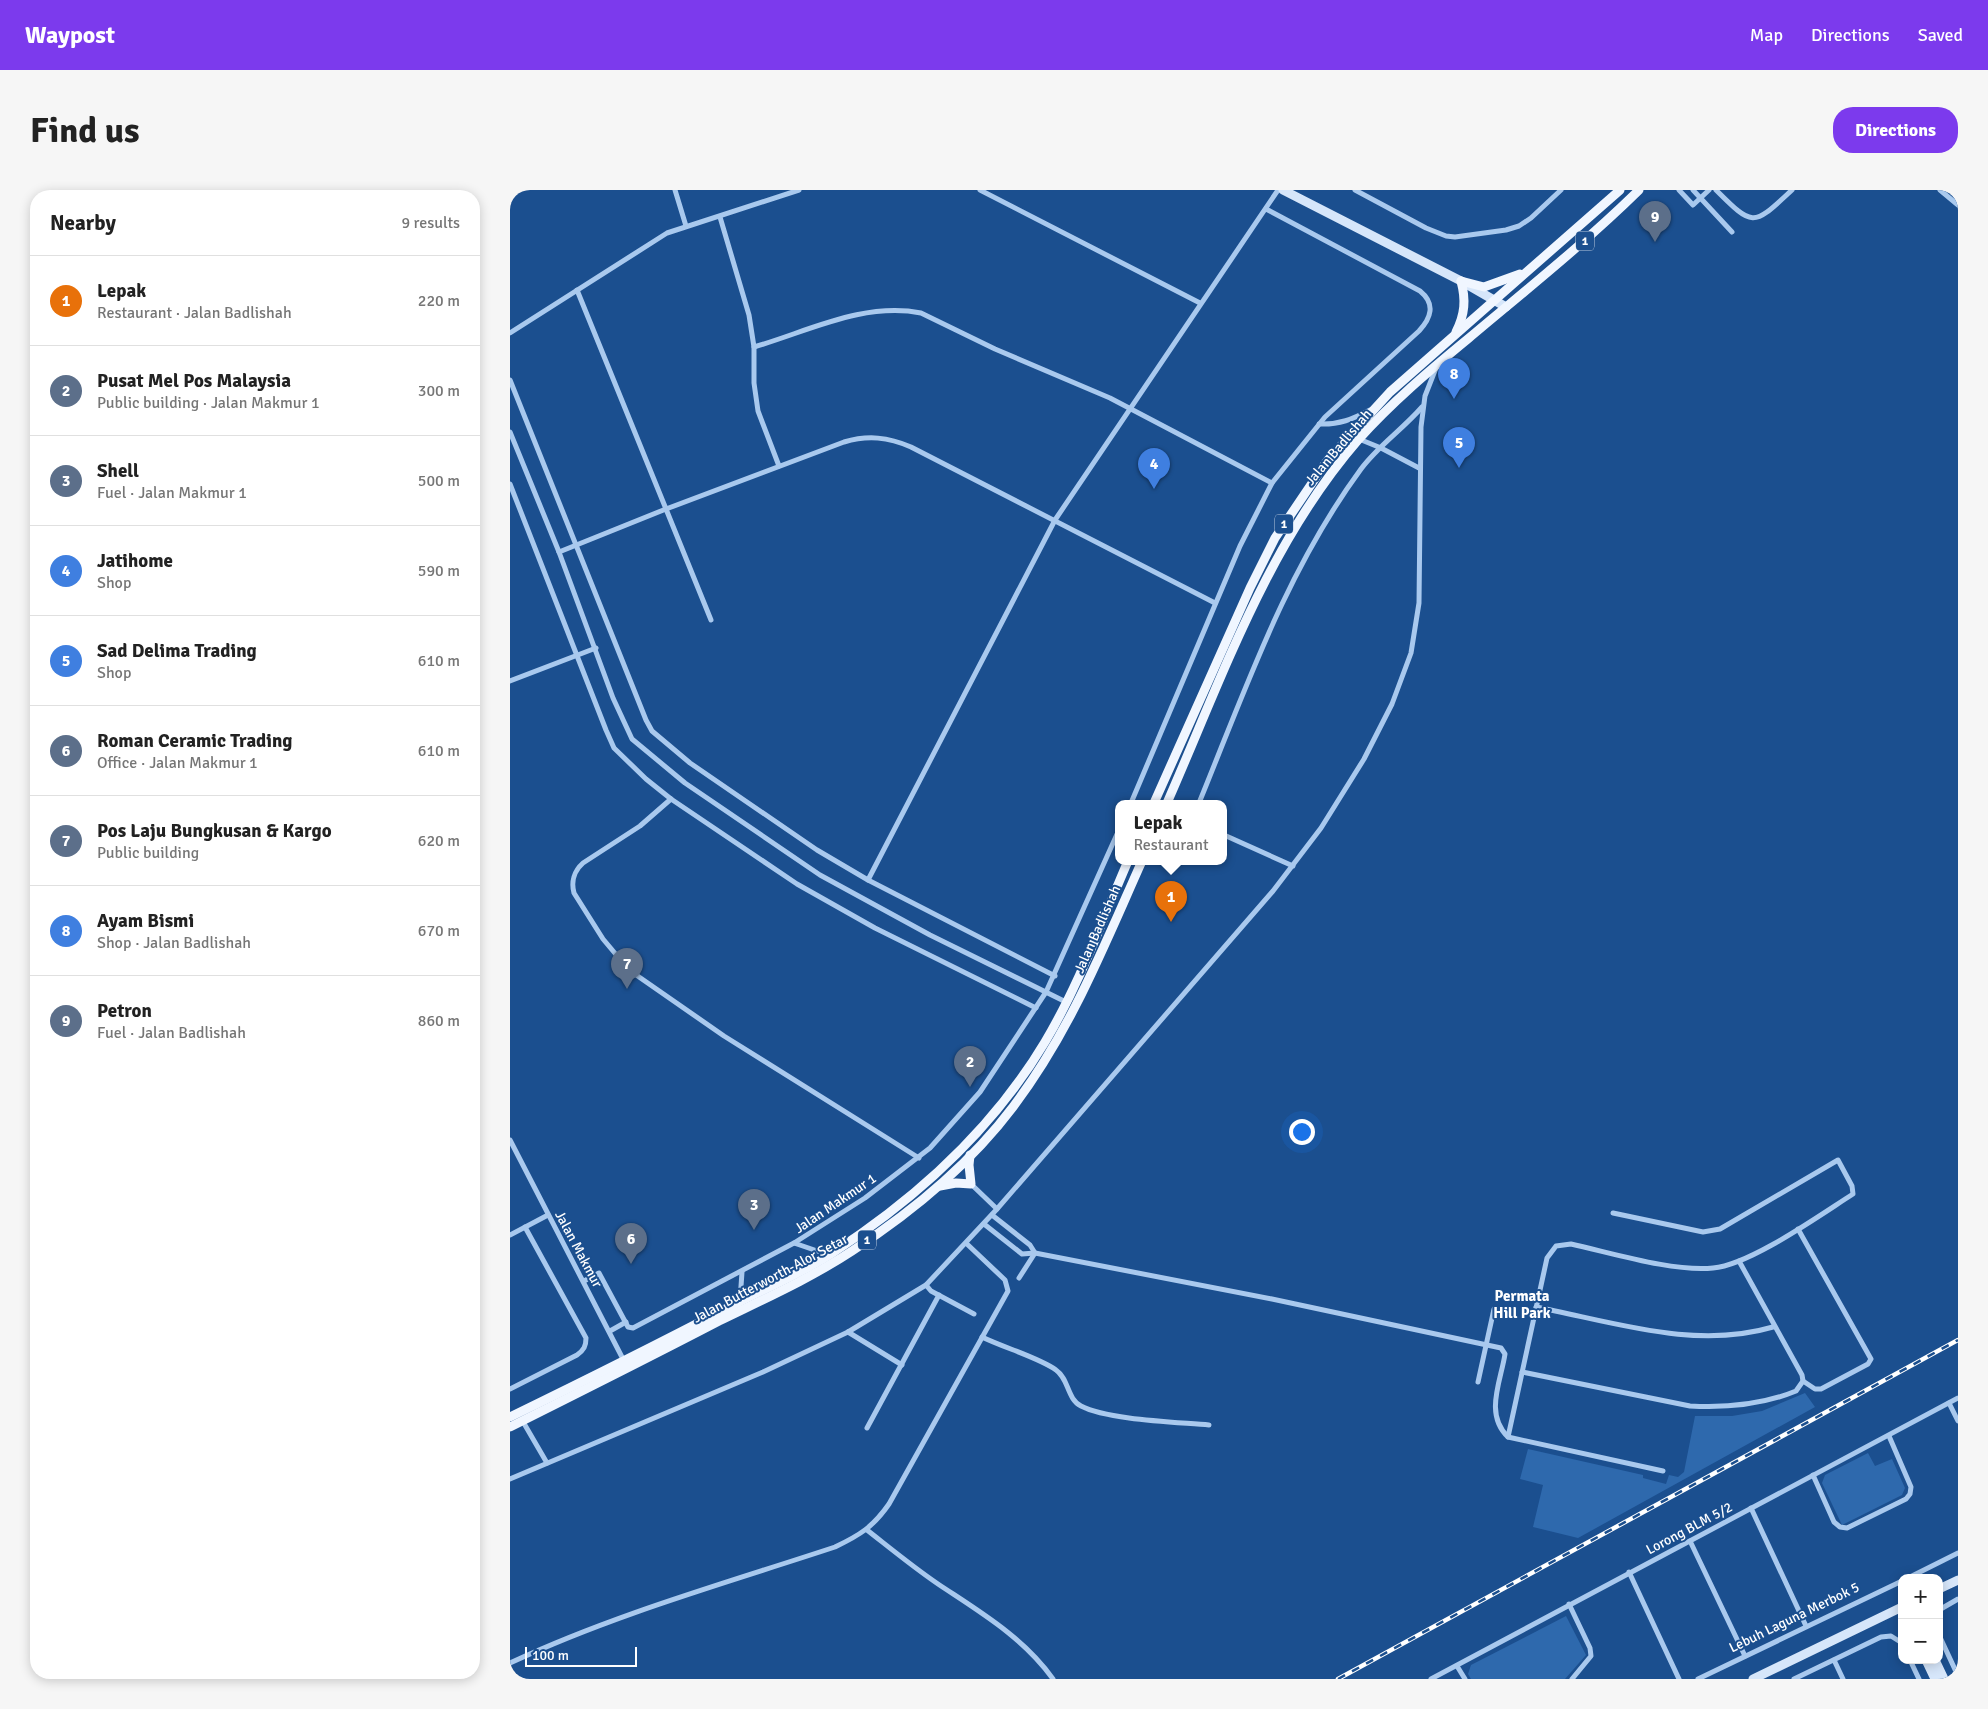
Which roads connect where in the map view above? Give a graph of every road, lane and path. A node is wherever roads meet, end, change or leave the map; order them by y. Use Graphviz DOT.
graph roads {
  1 [pos="675,190"];
  2 [pos="799,190"];
  3 [pos="980,190"];
  4 [pos="1278,190"];
  5 [pos="1283,190"];
  6 [pos="1355,190"];
  7 [pos="1561,190"];
  8 [pos="1620,190"];
  9 [pos="1639,190"];
  10 [pos="1679,190"];
  11 [pos="1693,190"];
  12 [pos="1709,190"];
  13 [pos="1716,190"];
  14 [pos="1792,190"];
  15 [pos="1940,190"];
  16 [pos="1700,198"];
  17 [pos="1958,205"];
  18 [pos="1266,209"];
  19 [pos="720,217"];
  20 [pos="686,226"];
  21 [pos="1732,232"];
  22 [pos="1533,267"];
  23 [pos="1461,282"];
  24 [pos="577,290"];
  25 [pos="1494,300"];
  26 [pos="1200,303"];
  27 [pos="1506,307"];
  28 [pos="510,333"];
  29 [pos="1454,335"];
  30 [pos="754,347"];
  31 [pos="1437,364"];
  32 [pos="510,380"];
  33 [pos="1423,407"];
  34 [pos="1130,408"];
  35 [pos="1374,408"];
  36 [pos="1319,424"];
  37 [pos="510,432"];
  38 [pos="1359,439"];
  39 [pos="1381,448"];
  40 [pos="778,466"];
  41 [pos="1419,468"];
  42 [pos="1272,483"];
  43 [pos="510,484"];
  44 [pos="666,509"];
  45 [pos="1055,520"];
  46 [pos="575,545"];
  47 [pos="558,552"];
  48 [pos="1215,603"];
  49 [pos="711,620"];
  50 [pos="596,648"];
  51 [pos="578,655"];
  52 [pos="510,681"];
  53 [pos="671,799"];
  54 [pos="1132,800"];
  55 [pos="1155,800"];
  56 [pos="1168,800"];
  57 [pos="1200,800"];
  58 [pos="1227,836"];
  59 [pos="1115,839"];
  60 [pos="1126,865"];
  61 [pos="1140,865"];
  62 [pos="1292,866"];
  63 [pos="868,880"];
  64 [pos="1055,976"];
  65 [pos="1046,992"];
  66 [pos="1065,1002"];
  67 [pos="1036,1008"];
  68 [pos="1076,1008"];
  69 [pos="510,1140"];
  70 [pos="971,1154"];
  71 [pos="919,1158"];
  72 [pos="971,1184"];
  73 [pos="937,1186"];
  74 [pos="997,1210"];
  75 [pos="1613,1213"];
  76 [pos="992,1215"];
  77 [pos="548,1216"];
  78 [pos="984,1224"];
  79 [pos="525,1227"];
  80 [pos="1798,1229"];
  81 [pos="510,1235"];
  82 [pos="794,1244"];
  83 [pos="967,1244"];
  84 [pos="1035,1253"];
  85 [pos="829,1255"];
  86 [pos="1739,1261"];
  87 [pos="742,1272"];
  88 [pos="1019,1278"];
  89 [pos="584,1281"];
  90 [pos="926,1285"];
  91 [pos="939,1295"];
  92 [pos="740,1301"];
  93 [pos="1536,1307"];
  94 [pos="1494,1309"];
  95 [pos="974,1314"];
  96 [pos="626,1322"];
  97 [pos="1773,1327"];
  98 [pos="610,1331"];
  99 [pos="848,1332"];
  100 [pos="982,1337"];
  101 [pos="1486,1344"];
  102 [pos="626,1365"];
  103 [pos="902,1365"];
  104 [pos="1522,1372"];
  105 [pos="1803,1381"];
  106 [pos="1478,1382"];
  107 [pos="510,1390"];
  108 [pos="1958,1398"];
  109 [pos="1949,1403"];
  110 [pos="510,1417"];
  111 [pos="522,1420"];
  112 [pos="1958,1421"];
  113 [pos="1209,1426"];
  114 [pos="510,1427"];
  115 [pos="867,1428"];
  116 [pos="1889,1436"];
  117 [pos="1508,1437"];
  118 [pos="547,1464"];
  119 [pos="1663,1471"];
  120 [pos="1813,1476"];
  121 [pos="510,1478"];
  122 [pos="1751,1508"];
  123 [pos="867,1530"];
  124 [pos="1690,1541"];
  125 [pos="1958,1553"];
  126 [pos="1629,1572"];
  127 [pos="1916,1574"];
  128 [pos="1958,1580"];
  129 [pos="1898,1583"];
  130 [pos="1943,1587"];
  131 [pos="1958,1600"];
  132 [pos="1569,1604"];
  133 [pos="1943,1608"];
  134 [pos="1898,1609"];
  135 [pos="1806,1626"];
  136 [pos="1898,1640"];
  137 [pos="1943,1643"];
  138 [pos="1745,1656"];
  139 [pos="1834,1660"];
  140 [pos="510,1663"];
  141 [pos="1912,1664"];
  142 [pos="1928,1664"];
  143 [pos="1937,1664"];
  144 [pos="1458,1666"];
  145 [pos="1958,1676"];
  146 [pos="1053,1679"];
  147 [pos="1431,1679"];
  148 [pos="1465,1679"];
  149 [pos="1572,1679"];
  150 [pos="1679,1679"];
  151 [pos="1698,1679"];
  152 [pos="1753,1679"];
  153 [pos="1794,1679"];
  154 [pos="1843,1679"];
  155 [pos="1919,1679"];
  156 [pos="1935,1679"];
  157 [pos="1944,1679"];
  1 -- 20 [label="street"];
  2 -- 19 [label="street"];
  3 -- 26 [label="street"];
  4 -- 18 [label="street"];
  5 -- 23 [label="street"];
  6 -- 7 [label="street"];
  8 -- 22 [label="main road, Jalan Badlishah / 1"];
  9 -- 27 [label="main road, Jalan Badlishah / 1"];
  10 -- 16 [label="street"];
  11 -- 16 [label="street"];
  12 -- 16 [label="street"];
  13 -- 14 [label="street"];
  15 -- 17 [label="street"];
  16 -- 21 [label="street"];
  18 -- 26 [label="street"];
  18 -- 36 [label="street"];
  19 -- 20 [label="street"];
  19 -- 30 [label="street"];
  20 -- 24 [label="street"];
  22 -- 23 [label="main road"];
  22 -- 25 [label="main road, Jalan Badlishah / 1"];
  23 -- 25 [label="street"];
  23 -- 29 [label="main road"];
  24 -- 28 [label="street"];
  24 -- 44 [label="street"];
  25 -- 27 [label="street"];
  25 -- 29 [label="main road, Jalan Badlishah / 1"];
  26 -- 34 [label="street"];
  27 -- 31 [label="main road, Jalan Badlishah / 1"];
  29 -- 35 [label="main road, Jalan Badlishah / 1"];
  30 -- 34 [label="street"];
  30 -- 40 [label="street"];
  31 -- 33 [label="street"];
  31 -- 38 [label="main road, Jalan Badlishah / 1"];
  32 -- 46 [label="street"];
  33 -- 39 [label="street"];
  33 -- 41 [label="street"];
  34 -- 42 [label="street"];
  34 -- 45 [label="street"];
  35 -- 36 [label="street"];
  35 -- 55 [label="main road, Jalan Badlishah / 1"];
  36 -- 42 [label="street"];
  37 -- 47 [label="street"];
  38 -- 39 [label="street"];
  38 -- 56 [label="main road, Jalan Badlishah / 1"];
  39 -- 41 [label="street"];
  39 -- 57 [label="street"];
  40 -- 44 [label="street"];
  40 -- 45 [label="street"];
  41 -- 62 [label="street"];
  42 -- 48 [label="street"];
  43 -- 51 [label="street"];
  44 -- 46 [label="street"];
  44 -- 49 [label="street"];
  45 -- 48 [label="street"];
  45 -- 63 [label="street"];
  46 -- 47 [label="street"];
  46 -- 63 [label="street"];
  47 -- 50 [label="street"];
  48 -- 54 [label="street"];
  50 -- 51 [label="street"];
  50 -- 65 [label="street"];
  51 -- 52 [label="street"];
  51 -- 53 [label="street"];
  53 -- 67 [label="street"];
  53 -- 71 [label="street"];
  58 -- 62 [label="street"];
  59 -- 64 [label="street, Jalan Makmur 1"];
  60 -- 66 [label="main road, Jalan Badlishah / 1"];
  61 -- 68 [label="main road, Jalan Badlishah / 1"];
  62 -- 74 [label="street"];
  63 -- 64 [label="street"];
  64 -- 65 [label="street, Jalan Makmur 1"];
  65 -- 66 [label="street"];
  65 -- 67 [label="street, Jalan Makmur 1"];
  66 -- 68 [label="street"];
  66 -- 85 [label="main road, Jalan Butterworth-Alor Setar / 1"];
  67 -- 71 [label="street, Jalan Makmur 1"];
  68 -- 70 [label="main road, Jalan Butterworth-Alor Setar / 1"];
  69 -- 77 [label="street, Jalan Makmur"];
  70 -- 72 [label="main road"];
  70 -- 73 [label="main road, Jalan Butterworth-Alor Setar / 1"];
  71 -- 82 [label="street, Jalan Makmur 1"];
  72 -- 73 [label="main road"];
  72 -- 74 [label="street"];
  73 -- 102 [label="main road, Jalan Butterworth-Alor Setar / 1"];
  74 -- 76 [label="street"];
  75 -- 80 [label="street"];
  76 -- 78 [label="street"];
  76 -- 84 [label="street"];
  77 -- 79 [label="street"];
  77 -- 89 [label="street, Jalan Makmur"];
  78 -- 83 [label="street"];
  78 -- 84 [label="street"];
  79 -- 81 [label="street"];
  79 -- 107 [label="street"];
  80 -- 86 [label="street"];
  80 -- 105 [label="street"];
  82 -- 85 [label="street"];
  82 -- 87 [label="street, Jalan Makmur 1"];
  83 -- 90 [label="street"];
  83 -- 100 [label="street"];
  84 -- 88 [label="street"];
  84 -- 101 [label="street"];
  85 -- 92 [label="main road, Jalan Butterworth-Alor Setar / 1"];
  86 -- 93 [label="street"];
  86 -- 97 [label="street"];
  87 -- 92 [label="street"];
  87 -- 96 [label="street, Jalan Makmur 1"];
  89 -- 96 [label="street"];
  89 -- 98 [label="street, Jalan Makmur"];
  90 -- 91 [label="street"];
  90 -- 99 [label="street"];
  91 -- 95 [label="street"];
  91 -- 103 [label="street"];
  92 -- 102 [label="main road, Jalan Butterworth-Alor Setar / 1"];
  93 -- 97 [label="street"];
  93 -- 104 [label="street"];
  94 -- 101 [label="street"];
  96 -- 98 [label="street"];
  97 -- 105 [label="street"];
  98 -- 102 [label="street, Jalan Makmur"];
  99 -- 103 [label="street"];
  99 -- 118 [label="street"];
  100 -- 113 [label="street"];
  100 -- 123 [label="street"];
  101 -- 106 [label="street"];
  101 -- 117 [label="street"];
  102 -- 110 [label="main road, Jalan Butterworth-Alor Setar / 1"];
  102 -- 111 [label="main road, Jalan Butterworth-Alor Setar / 1"];
  103 -- 115 [label="street"];
  104 -- 105 [label="street"];
  104 -- 117 [label="street"];
  108 -- 109 [label="street, Lorong BLM 5/2"];
  109 -- 112 [label="street"];
  109 -- 116 [label="street, Lorong BLM 5/2"];
  111 -- 114 [label="main road, Jalan Butterworth-Alor Setar / 1"];
  111 -- 118 [label="street"];
  116 -- 120 [label="street, Lorong BLM 5/2"];
  116 -- 120 [label="street"];
  117 -- 119 [label="street"];
  118 -- 121 [label="street"];
  120 -- 122 [label="street, Lorong BLM 5/2"];
  122 -- 124 [label="street, Lorong BLM 5/2"];
  122 -- 135 [label="street"];
  123 -- 140 [label="street"];
  123 -- 146 [label="street"];
  124 -- 126 [label="street, Lorong BLM 5/2"];
  124 -- 138 [label="street"];
  125 -- 127 [label="street"];
  126 -- 132 [label="street, Lorong BLM 5/2"];
  126 -- 150 [label="street"];
  128 -- 130 [label="street"];
  129 -- 135 [label="street, Lebuh Laguna Merbok 5"];
  131 -- 133 [label="street"];
  132 -- 144 [label="street, Lorong BLM 5/2"];
  132 -- 149 [label="street"];
  134 -- 152 [label="street"];
  135 -- 138 [label="street, Lebuh Laguna Merbok 5"];
  136 -- 139 [label="street"];
  137 -- 145 [label="street"];
  138 -- 151 [label="street, Lebuh Laguna Merbok 5"];
  139 -- 153 [label="street"];
  139 -- 154 [label="street"];
  141 -- 155 [label="street"];
  142 -- 156 [label="street"];
  143 -- 157 [label="street"];
  144 -- 147 [label="street, Lorong BLM 5/2"];
  144 -- 148 [label="street"];
}
